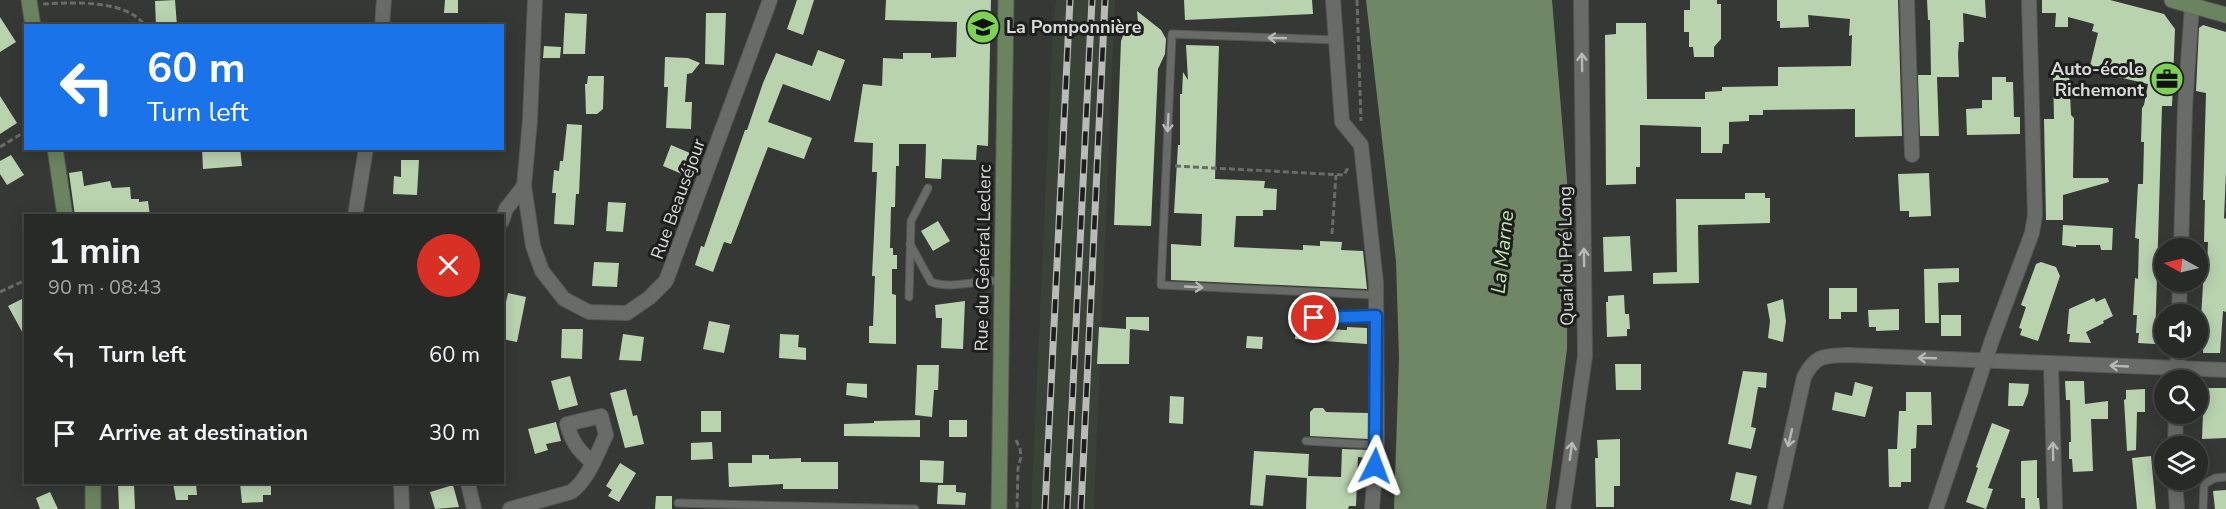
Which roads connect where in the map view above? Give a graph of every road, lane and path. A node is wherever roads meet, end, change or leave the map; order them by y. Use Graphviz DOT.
graph roads {
  1 [pos="384,0"];
  2 [pos="535,0"];
  3 [pos="770,0"];
  4 [pos="1333,0"];
  5 [pos="1357,0"];
  6 [pos="1581,0"];
  7 [pos="1907,0"];
  8 [pos="2029,0"];
  9 [pos="2172,0"];
  10 [pos="29,2"];
  11 [pos="1006,2"];
  12 [pos="2192,5"];
  13 [pos="2226,15"];
  14 [pos="33,24"];
  15 [pos="144,24"];
  16 [pos="382,24"];
  17 [pos="1336,40"];
  18 [pos="24,132"];
  19 [pos="1362,145"];
  20 [pos="0,147"];
  21 [pos="55,150"];
  22 [pos="366,150"];
  23 [pos="1912,155"];
  24 [pos="1167,165"];
  25 [pos="1336,175"];
  26 [pos="524,186"];
  27 [pos="928,188"];
  28 [pos="65,214"];
  29 [pos="355,214"];
  30 [pos="504,215"];
  31 [pos="1332,234"];
  32 [pos="2181,238"];
  33 [pos="910,244"];
  34 [pos="24,281"];
  35 [pos="1002,281"];
  36 [pos="0,292"];
  37 [pos="1376,295"];
  38 [pos="909,297"];
  39 [pos="1376,316"];
  40 [pos="1294,318"];
  41 [pos="1985,361"];
  42 [pos="2051,363"];
  43 [pos="2226,370"];
  44 [pos="2208,372"];
  45 [pos="2154,373"];
  46 [pos="1306,441"];
  47 [pos="1377,445"];
  48 [pos="592,462"];
  49 [pos="2226,477"];
  50 [pos="93,484"];
  51 [pos="401,484"];
  52 [pos="468,484"];
  53 [pos="2176,490"];
  54 [pos="678,503"];
  55 [pos="826,508"];
  56 [pos="93,509"];
  57 [pos="402,509"];
  58 [pos="474,509"];
  59 [pos="510,509"];
  60 [pos="915,509"];
  61 [pos="999,509"];
  62 [pos="1372,509"];
  63 [pos="1563,509"];
  64 [pos="1774,509"];
  65 [pos="1936,509"];
  66 [pos="2055,509"];
  67 [pos="2177,509"];
  68 [pos="2203,509"];
  1 -- 16 [label="street"];
  2 -- 26 [label="street, Rue Beauséjour"];
  3 -- 26 [label="street, Rue Beauséjour"];
  4 -- 17 [label="street"];
  5 -- 19 [label="path"];
  63 -- 6 [label="street, Quai du Pré Long, one-way"];
  7 -- 23 [label="street"];
  8 -- 41 [label="street"];
  9 -- 12 [label="main road"];
  10 -- 14 [label="main road"];
  10 -- 15 [label="path"];
  11 -- 35 [label="main road, Rue du Général Leclerc"];
  12 -- 13 [label="main road"];
  12 -- 32 [label="street"];
  17 -- 19 [label="street"];
  17 -- 24 [label="lane, one-way"];
  18 -- 20 [label="path"];
  19 -- 25 [label="path"];
  19 -- 37 [label="street"];
  21 -- 28 [label="main road"];
  22 -- 29 [label="street"];
  24 -- 25 [label="path"];
  24 -- 37 [label="lane, one-way"];
  25 -- 31 [label="path"];
  26 -- 30 [label="street"];
  27 -- 33 [label="lane"];
  33 -- 35 [label="lane"];
  33 -- 38 [label="lane"];
  34 -- 36 [label="path"];
  35 -- 61 [label="main road, Rue du Général Leclerc"];
  37 -- 39 [label="street"];
  39 -- 40 [label="lane"];
  39 -- 47 [label="street"];
  41 -- 42 [label="street"];
  41 -- 64 [label="street, one-way"];
  41 -- 65 [label="street"];
  45 -- 42 [label="street, one-way"];
  66 -- 42 [label="street, one-way"];
  43 -- 44 [label="street"];
  46 -- 47 [label="lane"];
  47 -- 62 [label="street"];
  48 -- 59 [label="street"];
  49 -- 68 [label="lane"];
  50 -- 56 [label="main road"];
  51 -- 57 [label="street"];
  52 -- 58 [label="street"];
  53 -- 67 [label="street"];
  54 -- 55 [label="lane"];
  55 -- 60 [label="lane"];
}
